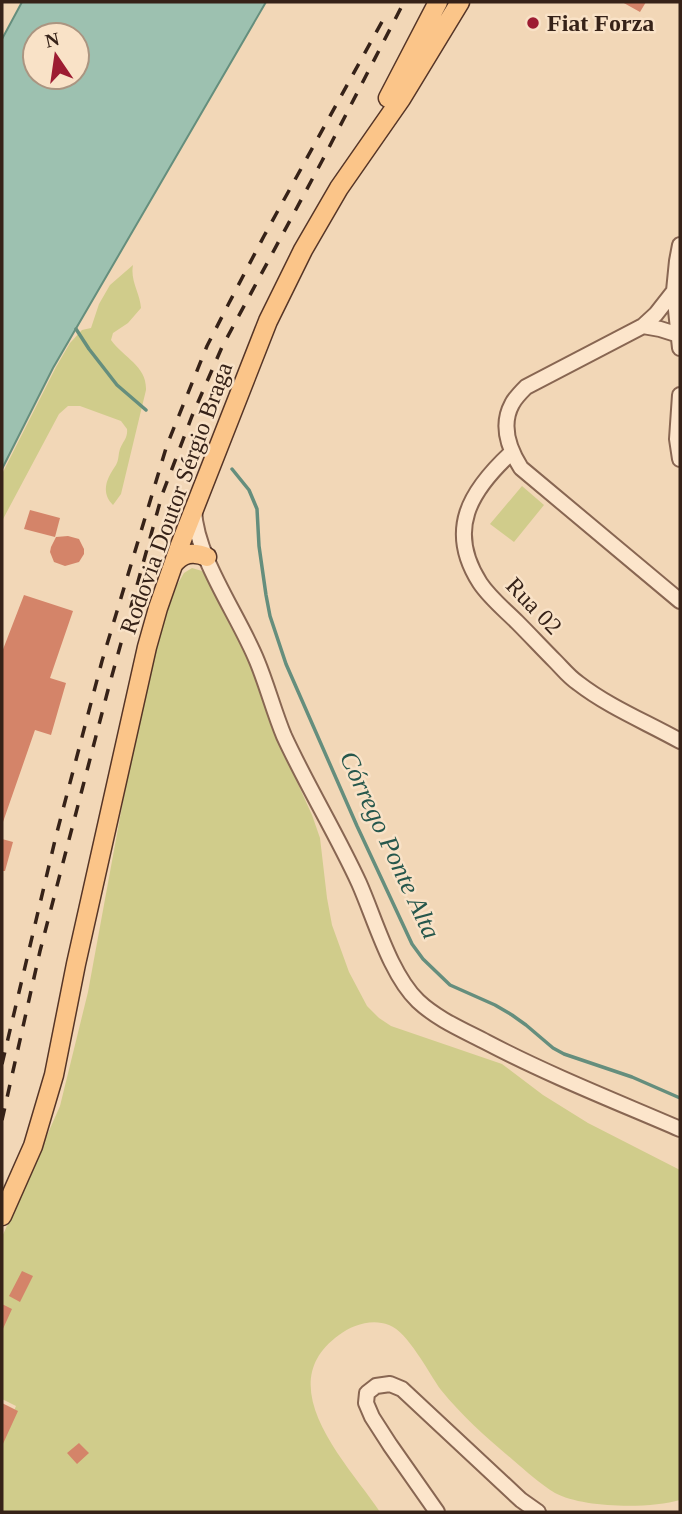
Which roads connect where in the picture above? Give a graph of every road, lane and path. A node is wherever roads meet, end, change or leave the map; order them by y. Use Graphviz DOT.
graph roads {
  1 [pos="438,2"];
  2 [pos="460,2"];
  3 [pos="360,157"];
  4 [pos="680,245"];
  5 [pos="674,291"];
  6 [pos="643,326"];
  7 [pos="680,342"];
  8 [pos="680,395"];
  9 [pos="511,453"];
  10 [pos="680,459"];
  11 [pos="194,508"];
  12 [pos="207,557"];
  13 [pos="173,565"];
  14 [pos="680,601"];
  15 [pos="680,741"];
  16 [pos="680,1129"];
  17 [pos="2,1216"];
  18 [pos="438,1512"];
  19 [pos="538,1512"];
  1 -- 3 [label="main road"];
  2 -- 3 [label="main road, Rodovia Doutor Sérgio Braga"];
  3 -- 11 [label="main road, Rodovia Doutor Sérgio Braga"];
  4 -- 5 [label="street"];
  5 -- 6 [label="street"];
  5 -- 7 [label="street"];
  6 -- 7 [label="street"];
  6 -- 9 [label="street"];
  8 -- 10 [label="street"];
  9 -- 14 [label="street"];
  9 -- 15 [label="street, Rua 02"];
  11 -- 12 [label="street"];
  11 -- 13 [label="main road, Rodovia Doutor Sérgio Braga"];
  12 -- 13 [label="main road"];
  12 -- 16 [label="street"];
  13 -- 17 [label="main road, Rodovia Doutor Sérgio Braga"];
  18 -- 19 [label="street"];
}
